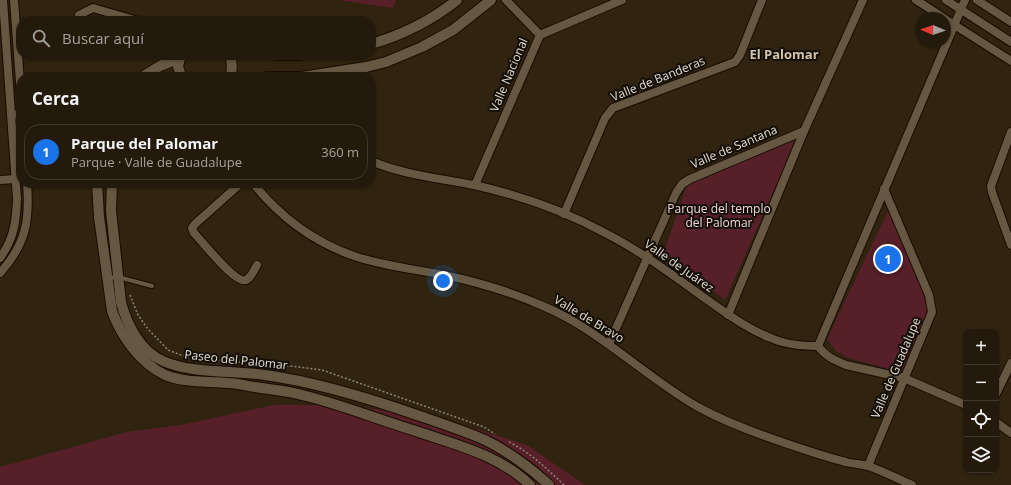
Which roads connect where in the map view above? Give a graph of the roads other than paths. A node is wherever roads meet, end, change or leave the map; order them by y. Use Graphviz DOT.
graph roads {
  1 [pos="3,0"];
  2 [pos="14,0"];
  3 [pos="457,0"];
  4 [pos="491,0"];
  5 [pos="506,0"];
  6 [pos="622,0"];
  7 [pos="762,0"];
  8 [pos="862,0"];
  9 [pos="916,0"];
  10 [pos="946,0"];
  11 [pos="965,0"];
  12 [pos="977,0"];
  13 [pos="961,9"];
  14 [pos="935,12"];
  15 [pos="79,15"];
  16 [pos="17,16"];
  17 [pos="121,16"];
  18 [pos="951,22"];
  19 [pos="1011,22"];
  20 [pos="954,24"];
  21 [pos="540,35"];
  22 [pos="376,42"];
  23 [pos="1011,42"];
  24 [pos="20,60"];
  25 [pos="172,60"];
  26 [pos="179,60"];
  27 [pos="231,60"];
  28 [pos="1011,61"];
  29 [pos="20,72"];
  30 [pos="150,72"];
  31 [pos="180,72"];
  32 [pos="232,72"];
  33 [pos="334,72"];
  34 [pos="11,114"];
  35 [pos="16,114"];
  36 [pos="804,131"];
  37 [pos="1011,132"];
  38 [pos="376,163"];
  39 [pos="15,179"];
  40 [pos="0,180"];
  41 [pos="475,185"];
  42 [pos="27,188"];
  43 [pos="97,188"];
  44 [pos="112,188"];
  45 [pos="235,188"];
  46 [pos="257,188"];
  47 [pos="884,189"];
  48 [pos="564,214"];
  49 [pos="1011,245"];
  50 [pos="0,258"];
  51 [pos="648,258"];
  52 [pos="257,265"];
  53 [pos="0,273"];
  54 [pos="118,277"];
  55 [pos="107,278"];
  56 [pos="152,286"];
  57 [pos="728,315"];
  58 [pos="609,344"];
  59 [pos="818,346"];
  60 [pos="1011,363"];
  61 [pos="230,372"];
  62 [pos="904,378"];
  63 [pos="230,383"];
  64 [pos="999,388"];
  65 [pos="386,404"];
  66 [pos="963,404"];
  67 [pos="382,420"];
  68 [pos="999,424"];
  69 [pos="1011,433"];
  70 [pos="868,466"];
  71 [pos="530,485"];
  72 [pos="549,485"];
  73 [pos="912,485"];
  1 -- 34 [label="street"];
  2 -- 16 [label="street"];
  3 -- 22 [label="street"];
  4 -- 33 [label="street"];
  5 -- 21 [label="street"];
  6 -- 21 [label="street, Valle Nacional"];
  7 -- 48 [label="street, Valle de Banderas"];
  8 -- 36 [label="street"];
  9 -- 14 [label="street"];
  10 -- 13 [label="street"];
  11 -- 13 [label="street"];
  12 -- 19 [label="street"];
  13 -- 20 [label="street"];
  13 -- 23 [label="street"];
  15 -- 17 [label="street"];
  18 -- 20 [label="street"];
  20 -- 28 [label="street"];
  20 -- 47 [label="street"];
  21 -- 41 [label="street, Valle Nacional"];
  24 -- 29 [label="street"];
  25 -- 30 [label="street"];
  26 -- 31 [label="street"];
  27 -- 32 [label="street"];
  34 -- 35 [label="street"];
  34 -- 39 [label="street"];
  36 -- 51 [label="street, Valle de Santana"];
  36 -- 57 [label="street"];
  37 -- 49 [label="street"];
  38 -- 41 [label="street, Valle de Juárez"];
  39 -- 40 [label="street"];
  39 -- 50 [label="street"];
  41 -- 48 [label="street, Valle de Juárez"];
  42 -- 53 [label="street"];
  43 -- 55 [label="street, Paseo del Palomar"];
  44 -- 54 [label="street, Paseo del Palomar"];
  45 -- 52 [label="street"];
  46 -- 58 [label="street, Valle de Bravo"];
  47 -- 59 [label="street"];
  47 -- 62 [label="street, Valle de Guadalupe"];
  48 -- 51 [label="street, Valle de Juárez"];
  51 -- 57 [label="street, Valle de Juárez"];
  51 -- 58 [label="street, Valle de Santana"];
  54 -- 55 [label="lane"];
  54 -- 56 [label="lane"];
  54 -- 61 [label="street, Paseo del Palomar"];
  55 -- 63 [label="street, Paseo del Palomar"];
  57 -- 59 [label="street, Valle de Juárez"];
  58 -- 70 [label="street, Valle de Bravo"];
  59 -- 62 [label="street"];
  60 -- 64 [label="street"];
  61 -- 63 [label="street"];
  61 -- 65 [label="street, Paseo del Palomar"];
  62 -- 66 [label="street"];
  62 -- 70 [label="street, Valle de Guadalupe"];
  63 -- 67 [label="street, Paseo del Palomar"];
  65 -- 67 [label="street"];
  65 -- 72 [label="street, Paseo del Palomar"];
  67 -- 71 [label="street, Paseo del Palomar"];
  68 -- 69 [label="street"];
  70 -- 73 [label="street, Valle de Bravo"];
}
